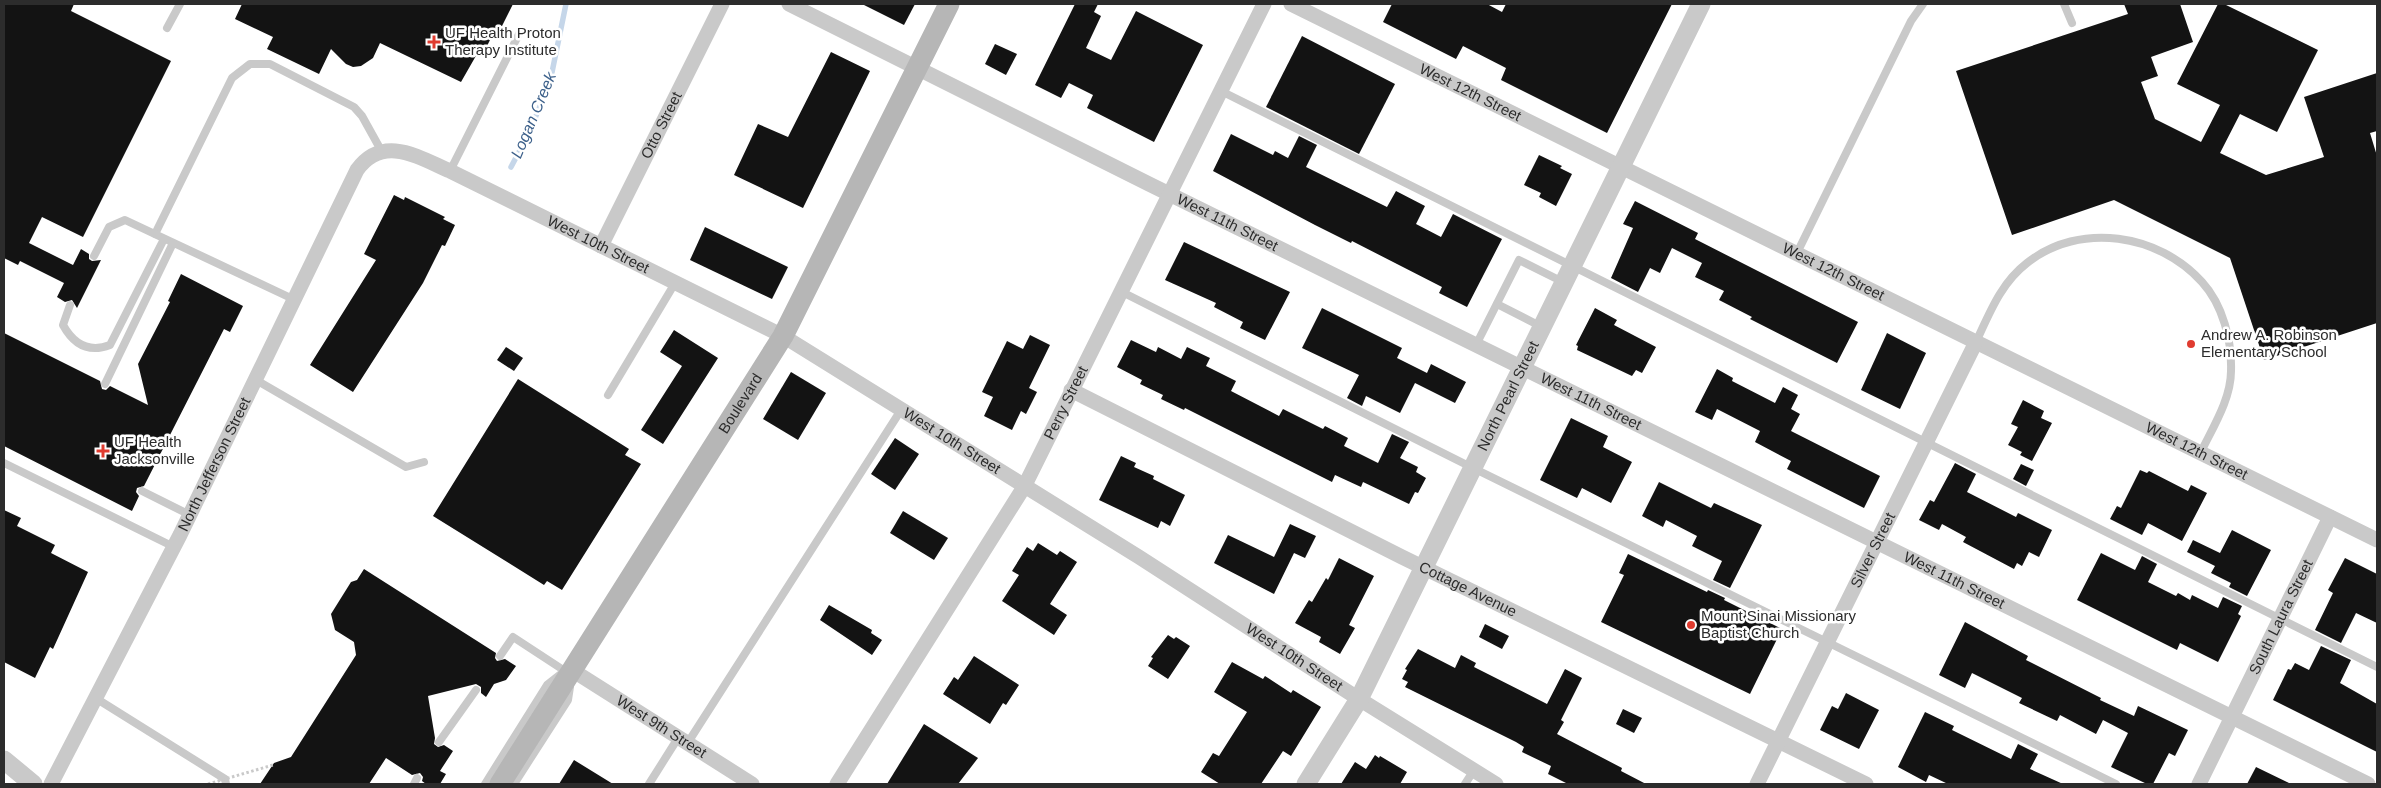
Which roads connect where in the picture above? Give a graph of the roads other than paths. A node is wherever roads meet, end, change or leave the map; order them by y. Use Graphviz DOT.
graph roads {
  1 [pos="180,4"];
  2 [pos="722,4"];
  3 [pos="789,4"];
  4 [pos="949,4"];
  5 [pos="1264,4"];
  6 [pos="1291,4"];
  7 [pos="1701,4"];
  8 [pos="1922,4"];
  9 [pos="2064,4"];
  10 [pos="2072,23"];
  11 [pos="167,28"];
  12 [pos="520,32"];
  13 [pos="917,68"];
  14 [pos="1221,91"];
  15 [pos="382,152"];
  16 [pos="1621,166"];
  17 [pos="450,171"];
  18 [pos="1169,194"];
  19 [pos="155,234"];
  20 [pos="164,238"];
  21 [pos="173,243"];
  22 [pos="601,246"];
  23 [pos="1797,253"];
  24 [pos="94,256"];
  25 [pos="1569,275"];
  26 [pos="675,283"];
  27 [pos="1120,292"];
  28 [pos="293,299"];
  29 [pos="1496,304"];
  30 [pos="70,305"];
  31 [pos="1542,328"];
  32 [pos="782,336"];
  33 [pos="1976,342"];
  34 [pos="1476,345"];
  35 [pos="1522,368"];
  36 [pos="256,380"];
  37 [pos="105,384"];
  38 [pos="1071,390"];
  39 [pos="608,395"];
  40 [pos="902,410"];
  41 [pos="1926,442"];
  42 [pos="2201,452"];
  43 [pos="424,462"];
  44 [pos="4,463"];
  45 [pos="1472,468"];
  46 [pos="1024,487"];
  47 [pos="142,491"];
  48 [pos="190,515"];
  49 [pos="2330,517"];
  50 [pos="2377,540"];
  51 [pos="1877,542"];
  52 [pos="174,547"];
  53 [pos="1424,567"];
  54 [pos="2281,618"];
  55 [pos="1828,641"];
  56 [pos="500,656"];
  57 [pos="2377,667"];
  58 [pos="569,672"];
  59 [pos="476,690"];
  60 [pos="97,699"];
  61 [pos="1359,699"];
  62 [pos="2232,717"];
  63 [pos="682,741"];
  64 [pos="1779,741"];
  65 [pos="439,742"];
  66 [pos="4,760"];
  67 [pos="1474,770"];
  68 [pos="33,784"];
  69 [pos="51,784"];
  70 [pos="226,784"];
  71 [pos="485,784"];
  72 [pos="500,784"];
  73 [pos="514,784"];
  74 [pos="649,784"];
  75 [pos="752,784"];
  76 [pos="837,784"];
  77 [pos="1306,784"];
  78 [pos="1465,784"];
  79 [pos="1496,784"];
  80 [pos="1757,784"];
  81 [pos="1866,784"];
  82 [pos="2116,784"];
  83 [pos="2200,784"];
  84 [pos="2368,784"];
  1 -- 11 [label="lane"];
  2 -- 22 [label="street, Otto Street"];
  3 -- 13 [label="street, West 11th Street"];
  4 -- 13 [label="main road, Boulevard"];
  5 -- 14 [label="street, Perry Street"];
  6 -- 16 [label="street, West 12th Street"];
  7 -- 16 [label="street, North Pearl Street"];
  8 -- 23 [label="lane"];
  9 -- 10 [label="lane"];
  12 -- 17 [label="lane"];
  13 -- 18 [label="street, West 11th Street"];
  13 -- 32 [label="main road, Boulevard"];
  14 -- 18 [label="street, Perry Street"];
  14 -- 25 [label="lane"];
  15 -- 17 [label="street, West 10th Street"];
  15 -- 19 [label="lane"];
  15 -- 28 [label="street, North Jefferson Street"];
  16 -- 23 [label="street, West 12th Street"];
  16 -- 25 [label="street, North Pearl Street"];
  17 -- 22 [label="street, West 10th Street"];
  18 -- 27 [label="street, Perry Street"];
  18 -- 34 [label="street, West 11th Street"];
  19 -- 20 [label="lane"];
  19 -- 24 [label="lane"];
  20 -- 21 [label="lane"];
  20 -- 30 [label="lane"];
  21 -- 28 [label="lane"];
  21 -- 37 [label="lane"];
  22 -- 26 [label="street, West 10th Street"];
  23 -- 33 [label="street, West 12th Street"];
  25 -- 29 [label="lane"];
  25 -- 31 [label="street, North Pearl Street"];
  25 -- 41 [label="lane"];
  26 -- 32 [label="street, West 10th Street"];
  26 -- 39 [label="lane"];
  27 -- 38 [label="street, Perry Street"];
  27 -- 45 [label="lane"];
  28 -- 36 [label="street, North Jefferson Street"];
  29 -- 31 [label="lane"];
  29 -- 34 [label="lane"];
  31 -- 35 [label="street, North Pearl Street"];
  32 -- 40 [label="street, West 10th Street"];
  32 -- 58 [label="main road, Boulevard"];
  33 -- 41 [label="street, Silver Street"];
  33 -- 42 [label="street, West 12th Street"];
  33 -- 42 [label="lane"];
  34 -- 35 [label="street, West 11th Street"];
  35 -- 45 [label="street, North Pearl Street"];
  35 -- 51 [label="street, West 11th Street"];
  36 -- 43 [label="lane"];
  36 -- 48 [label="street, North Jefferson Street"];
  38 -- 46 [label="street, Perry Street"];
  38 -- 53 [label="street, Cottage Avenue"];
  40 -- 46 [label="street, West 10th Street"];
  40 -- 63 [label="lane"];
  41 -- 51 [label="street, Silver Street"];
  41 -- 54 [label="lane"];
  42 -- 49 [label="street, West 12th Street"];
  44 -- 52 [label="lane"];
  45 -- 53 [label="street, North Pearl Street"];
  45 -- 55 [label="lane"];
  46 -- 61 [label="street, West 10th Street"];
  46 -- 76 [label="street, Perry Street"];
  47 -- 48 [label="lane"];
  48 -- 52 [label="street, North Jefferson Street"];
  49 -- 50 [label="street, West 12th Street"];
  49 -- 54 [label="street, South Laura Street"];
  51 -- 55 [label="street, Silver Street"];
  51 -- 62 [label="street, West 11th Street"];
  52 -- 60 [label="street, North Jefferson Street"];
  53 -- 61 [label="street, North Pearl Street"];
  53 -- 64 [label="street, Cottage Avenue"];
  54 -- 57 [label="lane"];
  54 -- 62 [label="street, South Laura Street"];
  55 -- 64 [label="street, Silver Street"];
  55 -- 82 [label="lane"];
  56 -- 58 [label="lane"];
  58 -- 63 [label="street, West 9th Street"];
  58 -- 71 [label="lane"];
  58 -- 72 [label="main road, Boulevard"];
  58 -- 73 [label="lane"];
  59 -- 65 [label="lane"];
  60 -- 69 [label="street, North Jefferson Street"];
  60 -- 70 [label="lane"];
  61 -- 67 [label="street, West 10th Street"];
  61 -- 77 [label="street, North Pearl Street"];
  62 -- 83 [label="street, South Laura Street"];
  62 -- 84 [label="street, West 11th Street"];
  63 -- 74 [label="lane"];
  63 -- 75 [label="street, West 9th Street"];
  64 -- 80 [label="street, Silver Street"];
  64 -- 81 [label="street, Cottage Avenue"];
  66 -- 68 [label="street"];
  67 -- 78 [label="lane"];
  67 -- 79 [label="street, West 10th Street"];
}
